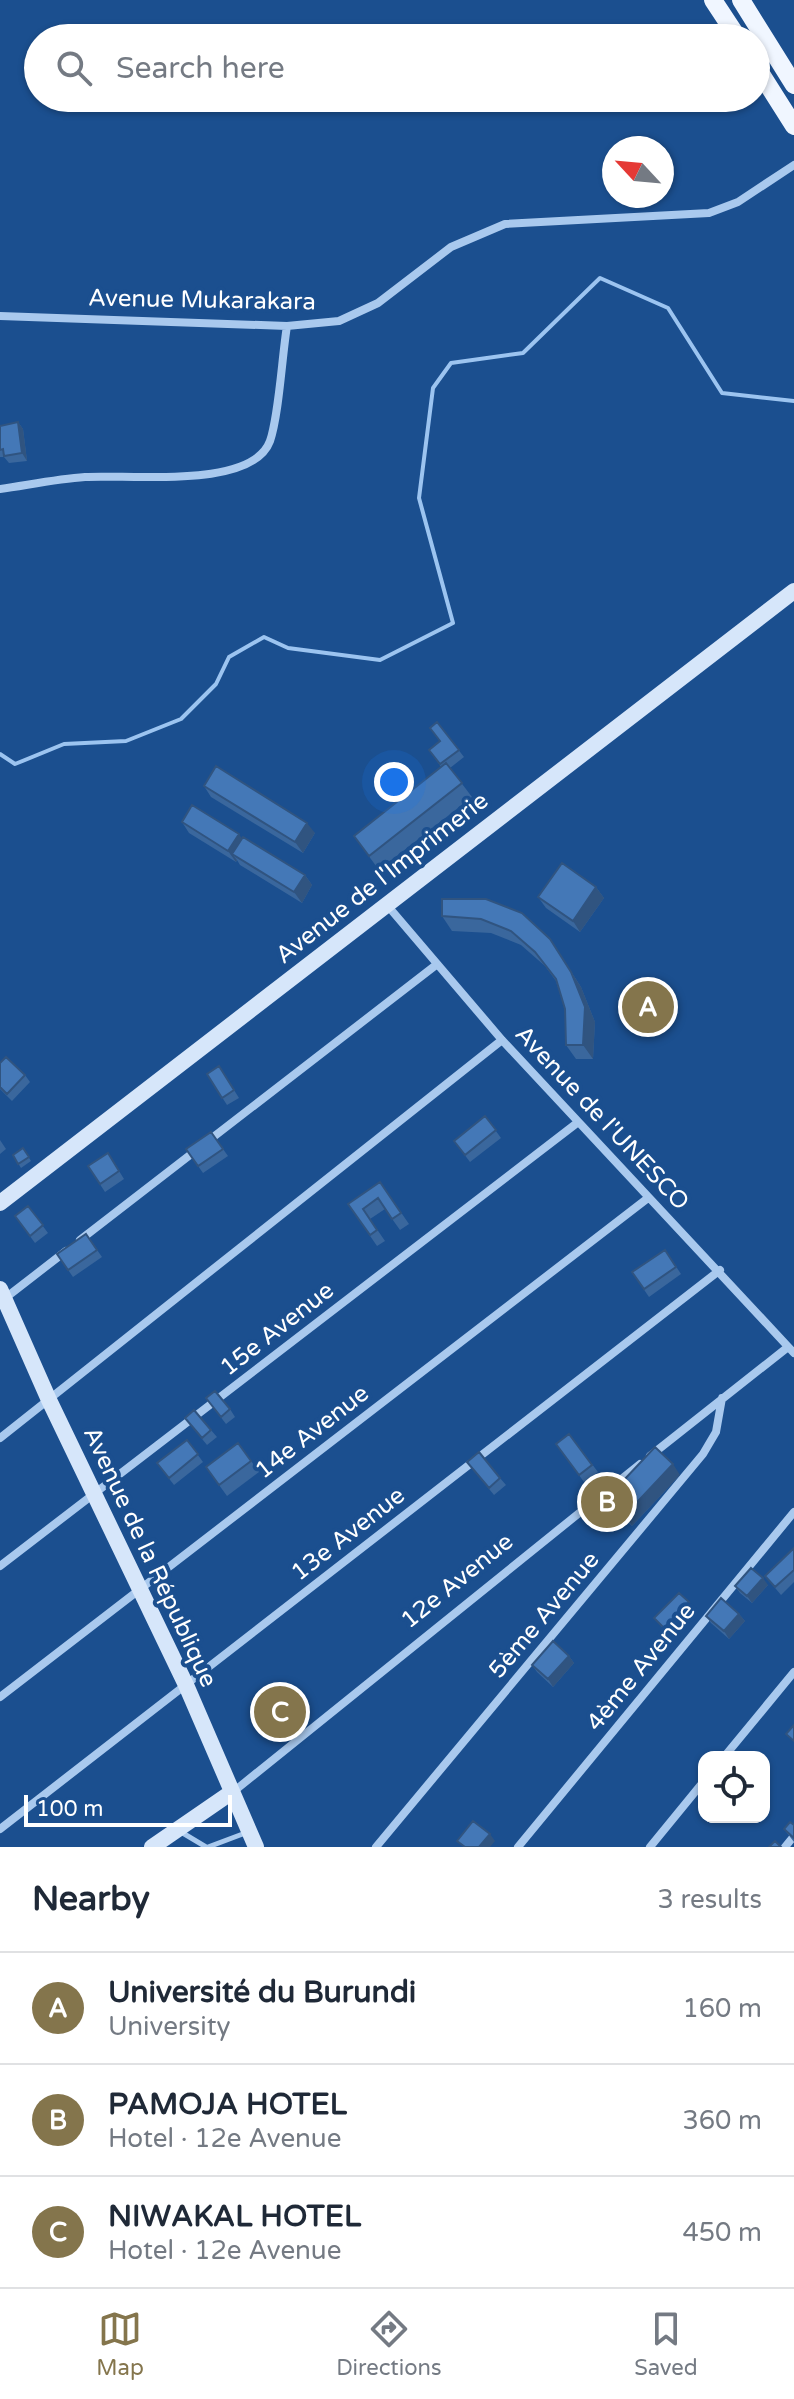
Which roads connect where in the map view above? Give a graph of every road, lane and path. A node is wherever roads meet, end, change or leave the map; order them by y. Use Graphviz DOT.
graph roads {
  1 [pos="741,0"];
  2 [pos="722,3"];
  3 [pos="732,24"];
  4 [pos="756,24"];
  5 [pos="770,47"];
  6 [pos="794,85"];
  7 [pos="770,88"];
  8 [pos="794,126"];
  9 [pos="794,165"];
  10 [pos="0,316"];
  11 [pos="287,326"];
  12 [pos="0,489"];
  13 [pos="794,591"];
  14 [pos="387,905"];
  15 [pos="436,965"];
  16 [pos="502,1040"];
  17 [pos="577,1123"];
  18 [pos="648,1198"];
  19 [pos="0,1203"];
  20 [pos="720,1270"];
  21 [pos="2,1296"];
  22 [pos="791,1350"];
  23 [pos="722,1398"];
  24 [pos="49,1400"];
  25 [pos="0,1438"];
  26 [pos="95,1494"];
  27 [pos="794,1512"];
  28 [pos="0,1566"];
  29 [pos="142,1589"];
  30 [pos="794,1672"];
  31 [pos="186,1685"];
  32 [pos="0,1697"];
  33 [pos="729,1751"];
  34 [pos="698,1788"];
  35 [pos="232,1792"];
  36 [pos="0,1829"];
  37 [pos="177,1830"];
  38 [pos="794,1836"];
  39 [pos="252,1840"];
  40 [pos="152,1847"];
  41 [pos="207,1847"];
  42 [pos="376,1847"];
  43 [pos="518,1847"];
  44 [pos="650,1847"];
  45 [pos="785,1847"];
  1 -- 4 [label="main road"];
  2 -- 3 [label="main road"];
  5 -- 6 [label="main road"];
  7 -- 8 [label="main road"];
  9 -- 11 [label="street, Avenue Mukarakara"];
  10 -- 11 [label="street, Avenue Mukarakara"];
  11 -- 12 [label="street"];
  13 -- 14 [label="street, Avenue de l'Imprimerie"];
  14 -- 15 [label="street, Avenue de l'UNESCO"];
  14 -- 19 [label="street, Avenue de l'Imprimerie"];
  15 -- 16 [label="street, Avenue de l'UNESCO"];
  15 -- 21 [label="street"];
  16 -- 17 [label="street, Avenue de l'UNESCO"];
  16 -- 24 [label="street"];
  17 -- 18 [label="street, Avenue de l'UNESCO"];
  17 -- 26 [label="street, 15e Avenue"];
  18 -- 20 [label="street, Avenue de l'UNESCO"];
  18 -- 29 [label="street, 14e Avenue"];
  20 -- 22 [label="street, Avenue de l'UNESCO"];
  20 -- 31 [label="street, 13e Avenue"];
  21 -- 24 [label="street, Avenue de la République"];
  22 -- 23 [label="street, 12e Avenue"];
  23 -- 35 [label="street, 12e Avenue"];
  23 -- 42 [label="street, 5ème Avenue"];
  24 -- 25 [label="street"];
  24 -- 26 [label="street, Avenue de la République"];
  26 -- 28 [label="street, 15e Avenue"];
  26 -- 29 [label="street, Avenue de la République"];
  27 -- 43 [label="street, 4ème Avenue"];
  29 -- 31 [label="street, Avenue de la République"];
  29 -- 32 [label="street, 14e Avenue"];
  30 -- 33 [label="street"];
  31 -- 35 [label="street, Avenue de la République"];
  31 -- 36 [label="street, 13e Avenue"];
  34 -- 44 [label="street"];
  35 -- 37 [label="street, 12e Avenue"];
  35 -- 39 [label="street, Avenue de la République"];
  37 -- 40 [label="street, 12e Avenue"];
  37 -- 41 [label="lane"];
  38 -- 45 [label="street"];
  39 -- 41 [label="lane"];
}
